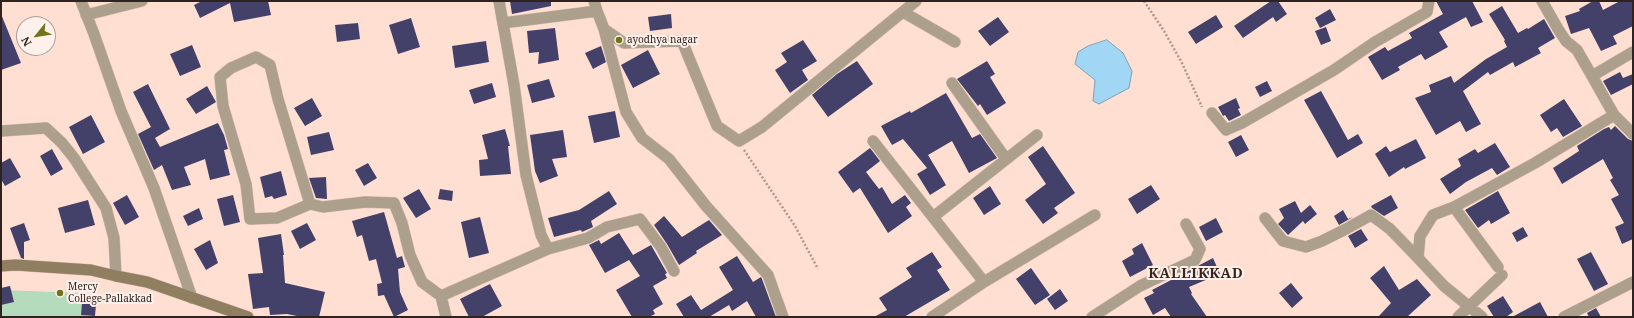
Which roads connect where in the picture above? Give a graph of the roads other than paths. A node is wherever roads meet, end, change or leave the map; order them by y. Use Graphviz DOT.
graph roads {
  1 [pos="81,1"];
  2 [pos="142,1"];
  3 [pos="499,1"];
  4 [pos="916,1"];
  5 [pos="1430,1"];
  6 [pos="1542,1"];
  7 [pos="595,6"];
  8 [pos="903,12"];
  9 [pos="86,14"];
  10 [pos="503,23"];
  11 [pos="604,30"];
  12 [pos="955,42"];
  13 [pos="1633,52"];
  14 [pos="1592,76"];
  15 [pos="952,83"];
  16 [pos="1212,113"];
  17 [pos="1614,115"];
  18 [pos="1,131"];
  19 [pos="1633,134"];
  20 [pos="1037,135"];
  21 [pos="873,141"];
  22 [pos="1006,159"];
  23 [pos="310,204"];
  24 [pos="1454,207"];
  25 [pos="1094,215"];
  26 [pos="933,217"];
  27 [pos="1264,218"];
  28 [pos="1186,224"];
  29 [pos="548,249"];
  30 [pos="1418,258"];
  31 [pos="1,266"];
  32 [pos="674,271"];
  33 [pos="116,276"];
  34 [pos="984,282"];
  35 [pos="1633,282"];
  36 [pos="441,296"];
  37 [pos="192,298"];
  38 [pos="1468,306"];
  39 [pos="248,317"];
  40 [pos="446,317"];
  41 [pos="783,317"];
  42 [pos="932,317"];
  43 [pos="1092,317"];
  44 [pos="1458,317"];
  45 [pos="1482,317"];
  46 [pos="1564,317"];
  1 -- 9 [label="street"];
  2 -- 9 [label="street"];
  3 -- 10 [label="street"];
  4 -- 8 [label="street"];
  5 -- 16 [label="street"];
  6 -- 14 [label="street"];
  7 -- 10 [label="street"];
  7 -- 11 [label="street"];
  8 -- 11 [label="street"];
  8 -- 12 [label="street"];
  9 -- 37 [label="street"];
  10 -- 29 [label="street"];
  11 -- 41 [label="street"];
  13 -- 14 [label="street"];
  14 -- 17 [label="street"];
  15 -- 22 [label="street"];
  17 -- 19 [label="street"];
  17 -- 24 [label="street"];
  18 -- 33 [label="street"];
  20 -- 22 [label="street"];
  21 -- 26 [label="street"];
  22 -- 26 [label="street"];
  23 -- 23 [label="street"];
  23 -- 36 [label="street"];
  24 -- 30 [label="street"];
  24 -- 38 [label="street"];
  25 -- 34 [label="street"];
  26 -- 34 [label="street"];
  27 -- 30 [label="street"];
  28 -- 43 [label="street"];
  29 -- 32 [label="street"];
  29 -- 36 [label="street"];
  30 -- 38 [label="street"];
  31 -- 33 [label="main road"];
  33 -- 37 [label="main road"];
  34 -- 42 [label="street"];
  35 -- 46 [label="street"];
  36 -- 40 [label="street"];
  37 -- 39 [label="main road"];
  38 -- 44 [label="street"];
  38 -- 45 [label="street"];
}
